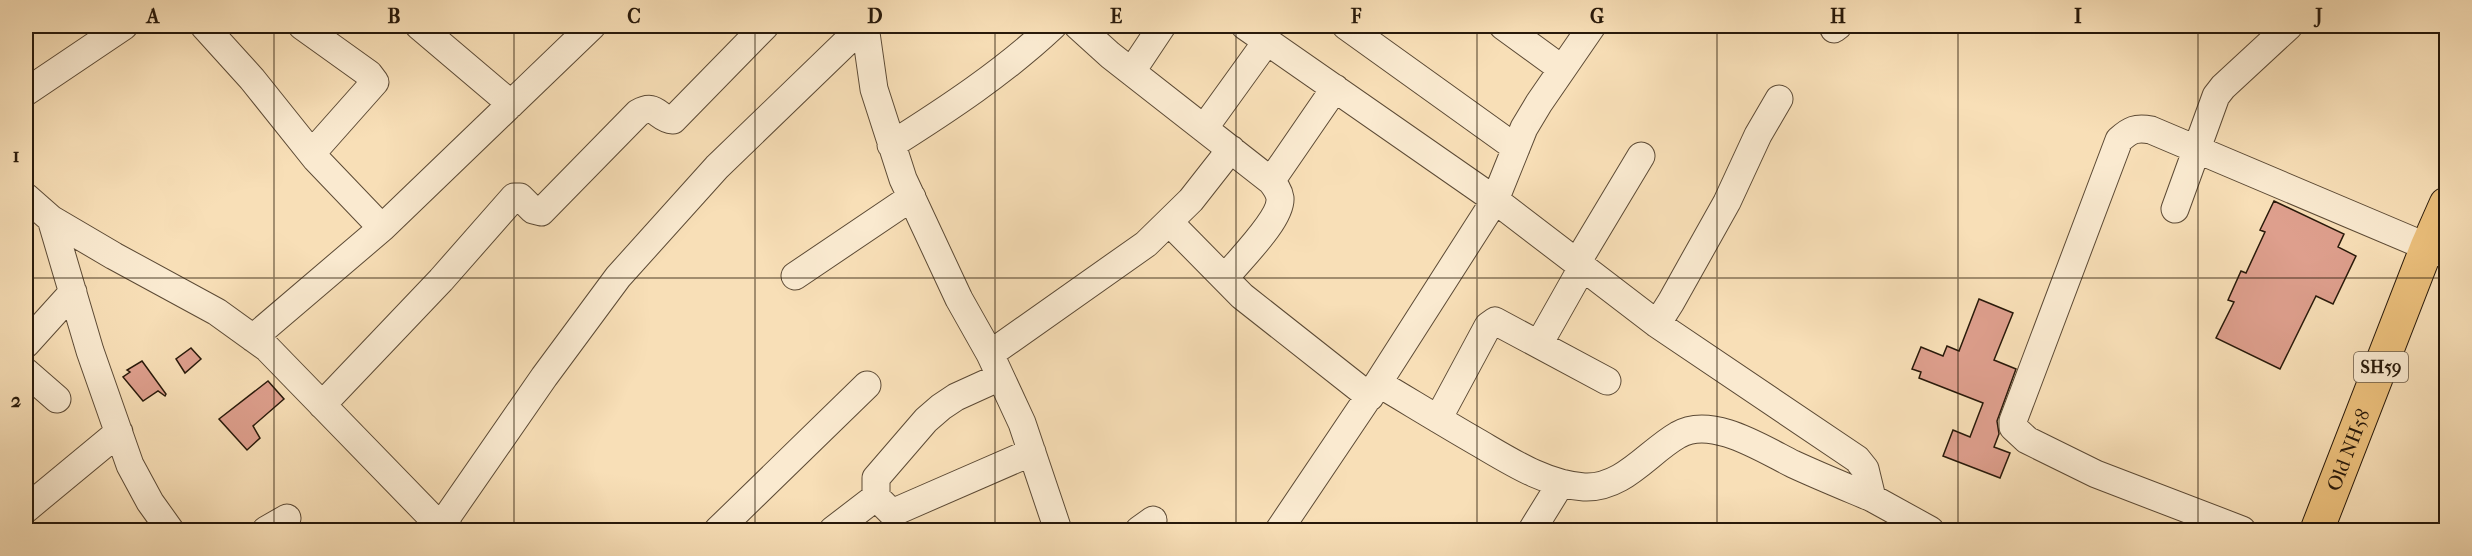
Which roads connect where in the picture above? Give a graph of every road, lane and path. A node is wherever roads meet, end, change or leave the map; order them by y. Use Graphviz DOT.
graph roads {
  1 [pos="124,26"];
  2 [pos="204,26"];
  3 [pos="302,26"];
  4 [pos="419,26"];
  5 [pos="765,26"];
  6 [pos="864,26"];
  7 [pos="1053,26"];
  8 [pos="1078,26"];
  9 [pos="1162,26"];
  10 [pos="1245,26"];
  11 [pos="1346,26"];
  12 [pos="1503,26"];
  13 [pos="1592,26"];
  14 [pos="2289,26"];
  15 [pos="582,28"];
  16 [pos="1267,41"];
  17 [pos="1562,69"];
  18 [pos="1132,71"];
  19 [pos="1335,88"];
  20 [pos="26,92"];
  21 [pos="1779,99"];
  22 [pos="511,104"];
  23 [pos="1204,127"];
  24 [pos="891,145"];
  25 [pos="1516,148"];
  26 [pos="1231,149"];
  27 [pos="2196,149"];
  28 [pos="312,153"];
  29 [pos="1641,156"];
  30 [pos="1271,181"];
  31 [pos="26,197"];
  32 [pos="912,197"];
  33 [pos="1495,200"];
  34 [pos="2446,204"];
  35 [pos="2175,209"];
  36 [pos="51,219"];
  37 [pos="1170,222"];
  38 [pos="382,228"];
  39 [pos="2439,249"];
  40 [pos="1580,263"];
  41 [pos="795,276"];
  42 [pos="1225,278"];
  43 [pos="73,292"];
  44 [pos="1657,324"];
  45 [pos="253,338"];
  46 [pos="26,344"];
  47 [pos="1539,344"];
  48 [pos="995,366"];
  49 [pos="26,372"];
  50 [pos="1607,381"];
  51 [pos="867,385"];
  52 [pos="1374,390"];
  53 [pos="57,399"];
  54 [pos="322,405"];
  55 [pos="1438,419"];
  56 [pos="119,432"];
  57 [pos="1032,452"];
  58 [pos="1562,483"];
  59 [pos="876,497"];
  60 [pos="1872,498"];
  61 [pos="26,509"];
  62 [pos="443,529"];
  63 [pos="170,531"];
  64 [pos="718,531"];
  65 [pos="833,531"];
  66 [pos="1058,531"];
  67 [pos="1279,531"];
  68 [pos="1532,531"];
  69 [pos="1930,531"];
  70 [pos="2242,531"];
  71 [pos="2317,531"];
  72 [pos="2336,531"];
  1 -- 20 [label="street"];
  2 -- 28 [label="street"];
  3 -- 28 [label="street"];
  4 -- 22 [label="street"];
  5 -- 54 [label="street"];
  6 -- 24 [label="street"];
  6 -- 62 [label="street"];
  7 -- 24 [label="street"];
  8 -- 18 [label="street"];
  9 -- 18 [label="street"];
  10 -- 16 [label="street"];
  11 -- 25 [label="street"];
  12 -- 17 [label="street"];
  13 -- 17 [label="street"];
  14 -- 27 [label="street"];
  15 -- 22 [label="street"];
  16 -- 19 [label="street"];
  16 -- 23 [label="street"];
  17 -- 25 [label="street"];
  18 -- 23 [label="street"];
  19 -- 30 [label="street"];
  19 -- 33 [label="street"];
  21 -- 44 [label="street"];
  22 -- 38 [label="street"];
  23 -- 26 [label="street"];
  24 -- 32 [label="street"];
  25 -- 33 [label="street"];
  26 -- 30 [label="street"];
  26 -- 37 [label="street"];
  27 -- 35 [label="street"];
  27 -- 39 [label="street"];
  27 -- 70 [label="street"];
  28 -- 38 [label="street"];
  29 -- 40 [label="street"];
  30 -- 42 [label="street"];
  31 -- 36 [label="street"];
  32 -- 41 [label="street"];
  32 -- 48 [label="street"];
  33 -- 40 [label="street"];
  33 -- 52 [label="street"];
  34 -- 39 [label="main road, Old NH58 / SH59"];
  36 -- 43 [label="street"];
  36 -- 45 [label="street"];
  37 -- 42 [label="street"];
  37 -- 48 [label="street"];
  38 -- 45 [label="street"];
  39 -- 71 [label="main road, Old NH58 / SH59"];
  39 -- 72 [label="main road, Old NH58 / SH59"];
  40 -- 44 [label="street"];
  40 -- 47 [label="street"];
  42 -- 52 [label="street"];
  43 -- 46 [label="street"];
  43 -- 56 [label="street"];
  44 -- 60 [label="street"];
  45 -- 54 [label="street"];
  47 -- 50 [label="street"];
  47 -- 55 [label="street"];
  48 -- 57 [label="street"];
  48 -- 59 [label="street"];
  49 -- 53 [label="street"];
  51 -- 64 [label="street"];
  52 -- 55 [label="street"];
  52 -- 67 [label="street"];
  54 -- 62 [label="street"];
  55 -- 58 [label="street"];
  56 -- 61 [label="street"];
  56 -- 63 [label="street"];
  57 -- 59 [label="street"];
  57 -- 66 [label="street"];
  58 -- 60 [label="street"];
  58 -- 68 [label="street"];
  59 -- 65 [label="street"];
  60 -- 69 [label="street"];
}
